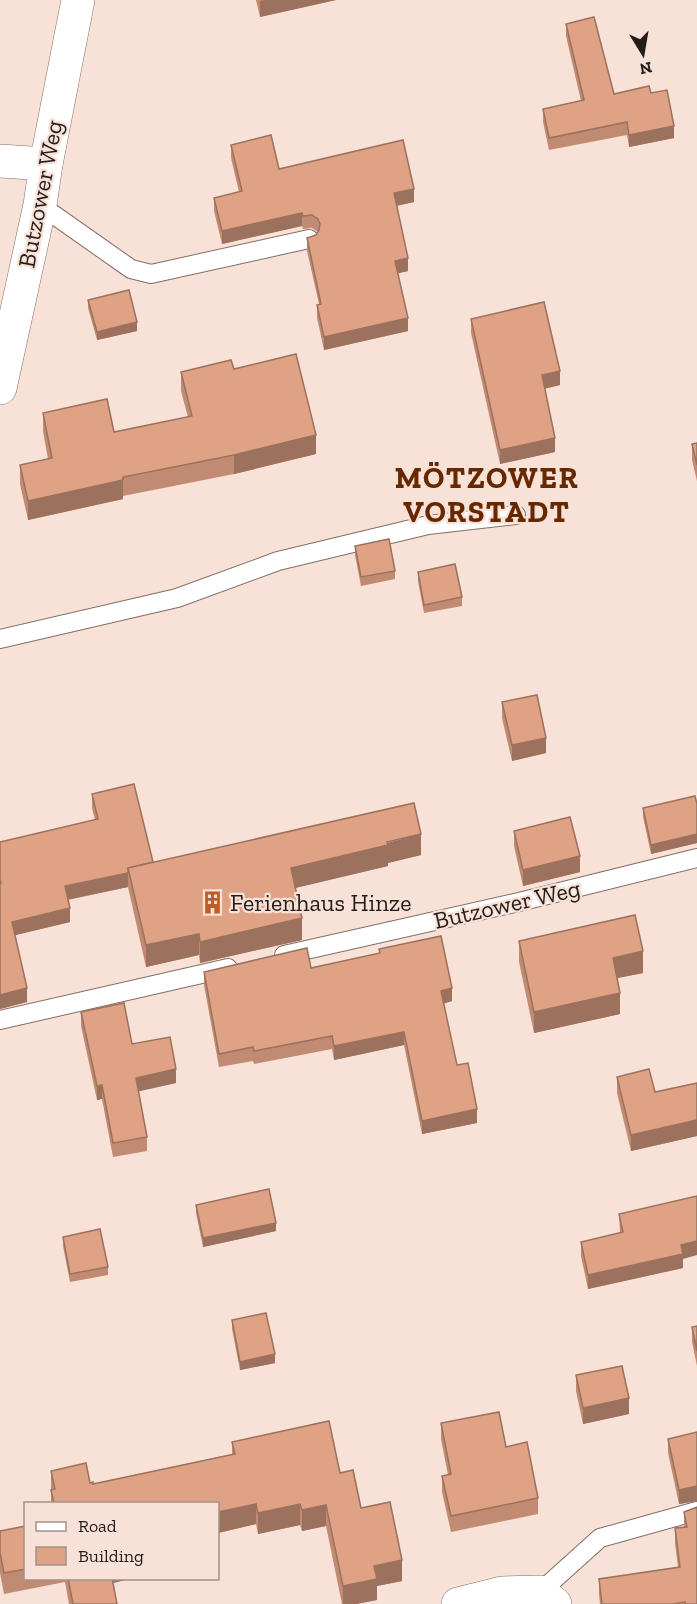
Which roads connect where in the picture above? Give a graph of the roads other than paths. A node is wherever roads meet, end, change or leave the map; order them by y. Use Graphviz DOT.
graph roads {
  1 [pos="78,0"];
  2 [pos="0,161"];
  3 [pos="46,164"];
  4 [pos="40,205"];
  5 [pos="309,239"];
  6 [pos="0,388"];
  7 [pos="516,515"];
  8 [pos="0,639"];
  9 [pos="697,858"];
  10 [pos="266,959"];
  11 [pos="242,965"];
  12 [pos="0,1020"];
  13 [pos="697,1511"];
  14 [pos="547,1598"];
  15 [pos="458,1604"];
  1 -- 3 [label="street, Butzower Weg"];
  2 -- 3 [label="street"];
  3 -- 4 [label="street, Butzower Weg"];
  4 -- 5 [label="lane"];
  4 -- 6 [label="street, Butzower Weg"];
  7 -- 8 [label="lane"];
  9 -- 10 [label="lane, Butzower Weg"];
  11 -- 12 [label="lane"];
  13 -- 14 [label="lane"];
  14 -- 15 [label="street"];
}
